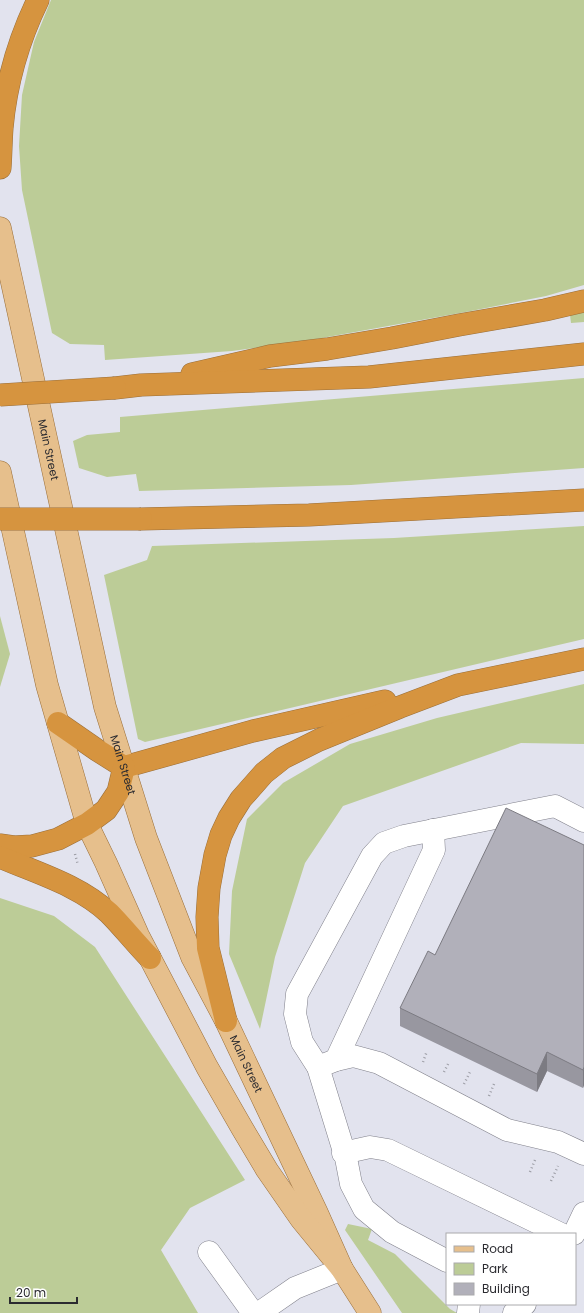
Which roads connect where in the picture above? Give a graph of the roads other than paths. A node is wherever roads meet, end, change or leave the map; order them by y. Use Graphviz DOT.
graph roads {
  1 [pos="38,0"];
  2 [pos="0,168"];
  3 [pos="0,228"];
  4 [pos="584,301"];
  5 [pos="584,354"];
  6 [pos="141,385"];
  7 [pos="0,395"];
  8 [pos="0,472"];
  9 [pos="584,500"];
  10 [pos="0,519"];
  11 [pos="584,659"];
  12 [pos="458,685"];
  13 [pos="58,723"];
  14 [pos="124,767"];
  15 [pos="584,822"];
  16 [pos="87,824"];
  17 [pos="433,830"];
  18 [pos="0,845"];
  19 [pos="0,857"];
  20 [pos="150,958"];
  21 [pos="226,1021"];
  22 [pos="327,1063"];
  23 [pos="343,1153"];
  24 [pos="584,1154"];
  25 [pos="584,1213"];
  26 [pos="559,1233"];
  27 [pos="574,1233"];
  28 [pos="209,1252"];
  29 [pos="446,1260"];
  30 [pos="342,1269"];
  31 [pos="524,1305"];
  32 [pos="253,1313"];
  33 [pos="259,1313"];
  34 [pos="370,1313"];
  35 [pos="514,1313"];
  1 -- 2 [label="highway"];
  3 -- 14 [label="main road, Main Street"];
  4 -- 6 [label="highway"];
  5 -- 6 [label="highway"];
  6 -- 7 [label="highway, bridge"];
  8 -- 13 [label="main road, Main Street"];
  9 -- 10 [label="highway, bridge"];
  11 -- 12 [label="highway"];
  12 -- 14 [label="highway"];
  12 -- 21 [label="highway"];
  13 -- 14 [label="highway"];
  13 -- 16 [label="main road, Main Street"];
  14 -- 16 [label="highway"];
  14 -- 21 [label="main road, Main Street"];
  15 -- 17 [label="lane"];
  16 -- 18 [label="highway"];
  16 -- 20 [label="main road, Main Street"];
  17 -- 22 [label="lane"];
  17 -- 22 [label="lane"];
  19 -- 20 [label="highway"];
  20 -- 30 [label="main road, Main Street"];
  21 -- 30 [label="main road, Main Street"];
  22 -- 23 [label="lane"];
  22 -- 24 [label="lane"];
  23 -- 26 [label="lane"];
  23 -- 29 [label="lane"];
  25 -- 27 [label="lane"];
  28 -- 32 [label="lane"];
  30 -- 33 [label="lane"];
  30 -- 34 [label="main road, Main Street"];
  31 -- 35 [label="lane"];
}
